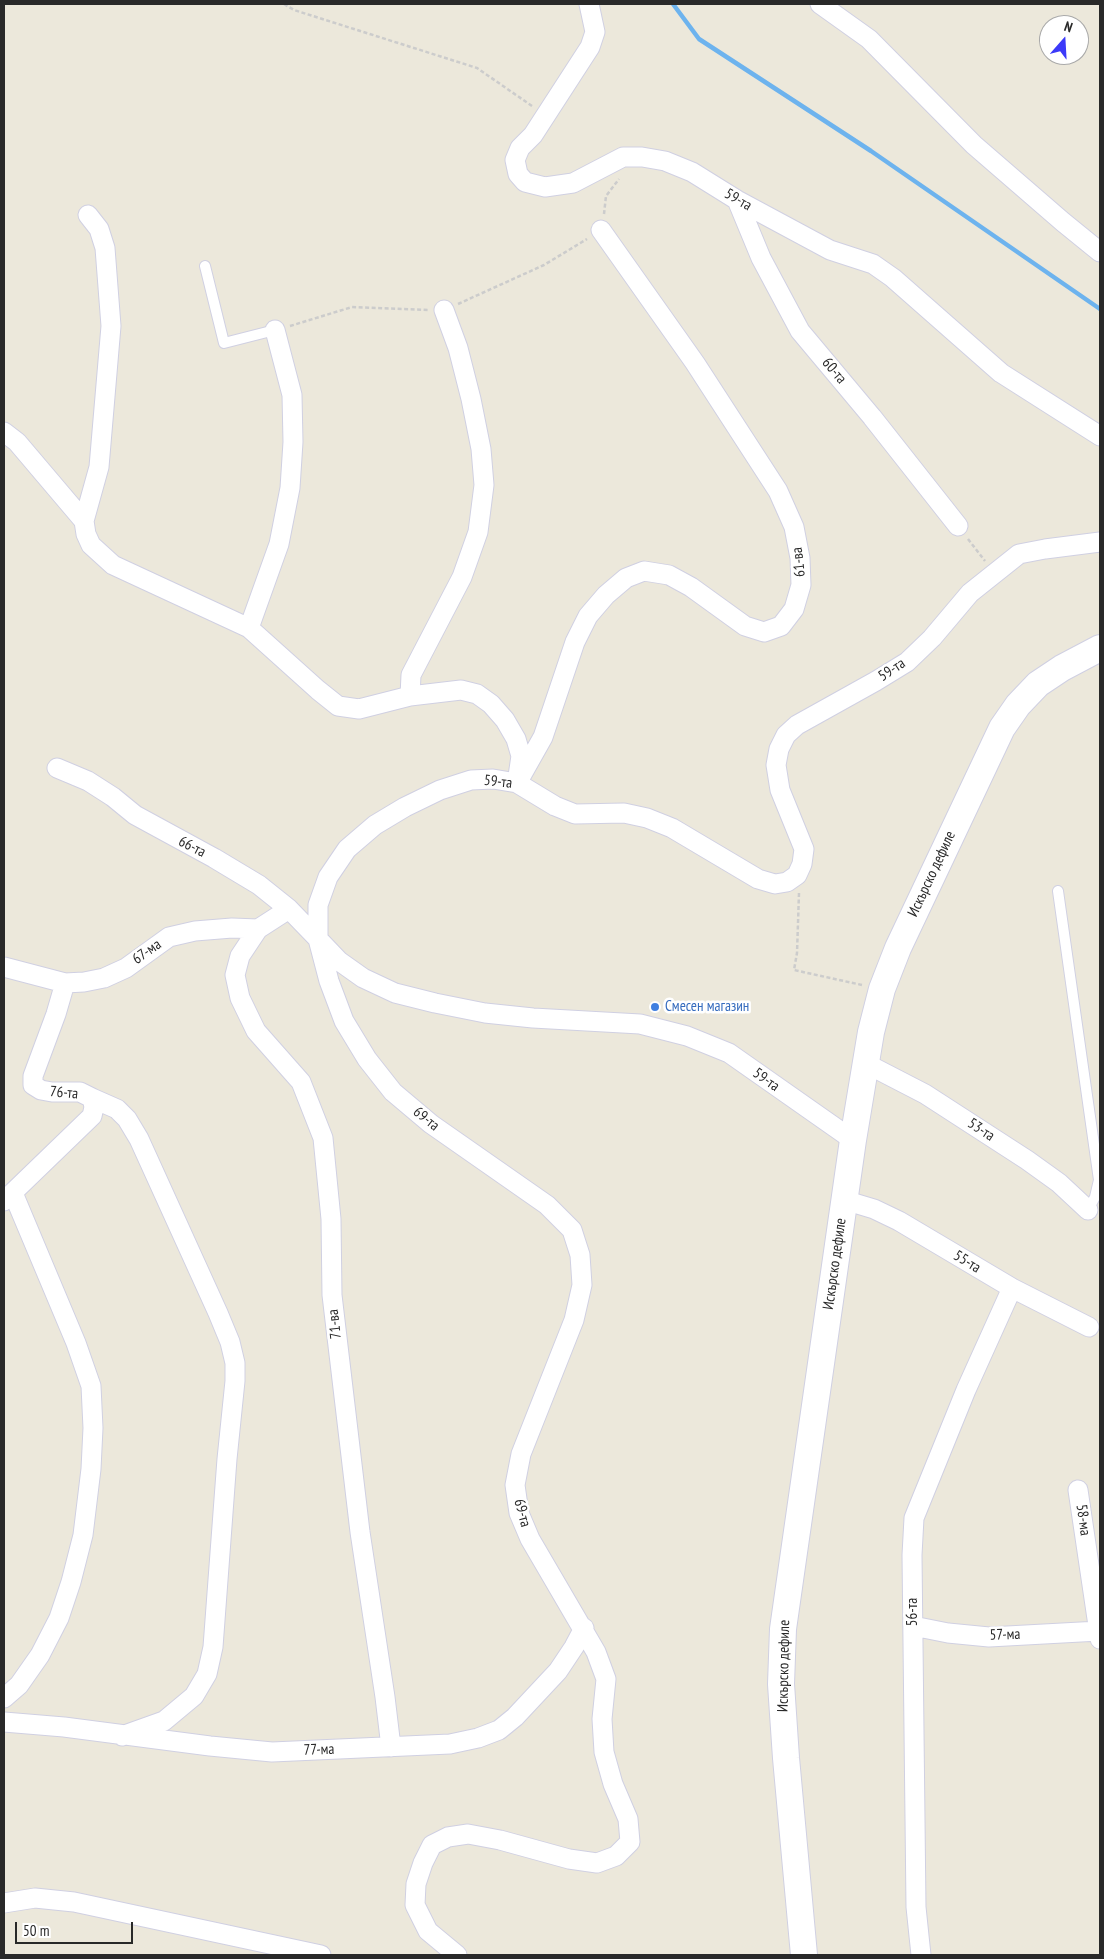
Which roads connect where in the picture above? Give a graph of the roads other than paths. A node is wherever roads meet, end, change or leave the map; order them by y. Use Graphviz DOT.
graph roads {
  1 [pos="589,4"];
  2 [pos="820,4"];
  3 [pos="736,200"];
  4 [pos="88,215"];
  5 [pos="601,230"];
  6 [pos="1100,252"];
  7 [pos="205,266"];
  8 [pos="444,310"];
  9 [pos="275,330"];
  10 [pos="4,432"];
  11 [pos="1100,436"];
  12 [pos="84,521"];
  13 [pos="958,526"];
  14 [pos="1100,542"];
  15 [pos="250,628"];
  16 [pos="1100,648"];
  17 [pos="410,696"];
  18 [pos="57,768"];
  19 [pos="517,783"];
  20 [pos="1058,891"];
  21 [pos="289,909"];
  22 [pos="258,930"];
  23 [pos="318,939"];
  24 [pos="4,967"];
  25 [pos="65,983"];
  26 [pos="865,1063"];
  27 [pos="92,1098"];
  28 [pos="853,1140"];
  29 [pos="8,1197"];
  30 [pos="844,1200"];
  31 [pos="1088,1210"];
  32 [pos="1012,1288"];
  33 [pos="1089,1327"];
  34 [pos="1078,1490"];
  35 [pos="913,1626"];
  36 [pos="584,1628"];
  37 [pos="1099,1635"];
  38 [pos="4,1698"];
  39 [pos="4,1722"];
  40 [pos="122,1736"];
  41 [pos="390,1747"];
  42 [pos="4,1903"];
  43 [pos="321,1955"];
  44 [pos="457,1955"];
  45 [pos="804,1955"];
  46 [pos="921,1955"];
  1 -- 3 [label="street, 59-та"];
  2 -- 6 [label="street"];
  3 -- 11 [label="street, 59-та"];
  3 -- 13 [label="street, 60-та"];
  4 -- 12 [label="street"];
  5 -- 19 [label="street, 61-ва"];
  7 -- 9 [label="lane"];
  8 -- 17 [label="street"];
  9 -- 15 [label="street"];
  10 -- 12 [label="street"];
  12 -- 15 [label="street"];
  14 -- 19 [label="street, 59-та"];
  15 -- 17 [label="street"];
  16 -- 26 [label="main road, Искърско дефиле"];
  17 -- 19 [label="street"];
  18 -- 21 [label="street, 66-та"];
  19 -- 23 [label="street, 59-та"];
  20 -- 31 [label="lane"];
  21 -- 22 [label="street"];
  21 -- 23 [label="street, 66-та"];
  22 -- 25 [label="street, 67-ма"];
  22 -- 41 [label="street, 71-ва"];
  23 -- 28 [label="street, 59-та"];
  23 -- 36 [label="street, 69-та"];
  24 -- 25 [label="street, 67-ма"];
  25 -- 27 [label="street, 76-та"];
  26 -- 28 [label="main road, Искърско дефиле"];
  26 -- 31 [label="street, 53-та"];
  27 -- 29 [label="street, 76-та"];
  27 -- 40 [label="street"];
  28 -- 30 [label="main road, Искърско дефиле"];
  29 -- 38 [label="street"];
  30 -- 32 [label="street, 55-та"];
  30 -- 45 [label="main road, Искърско дефиле"];
  32 -- 33 [label="street, 55-та"];
  32 -- 35 [label="street, 56-та"];
  34 -- 37 [label="street, 58-ма"];
  35 -- 37 [label="street, 57-ма"];
  35 -- 46 [label="street, 56-та"];
  36 -- 41 [label="street, 77-ма"];
  36 -- 44 [label="street, 69-та"];
  39 -- 40 [label="street, 77-ма"];
  40 -- 41 [label="street, 77-ма"];
  42 -- 43 [label="street"];
}
